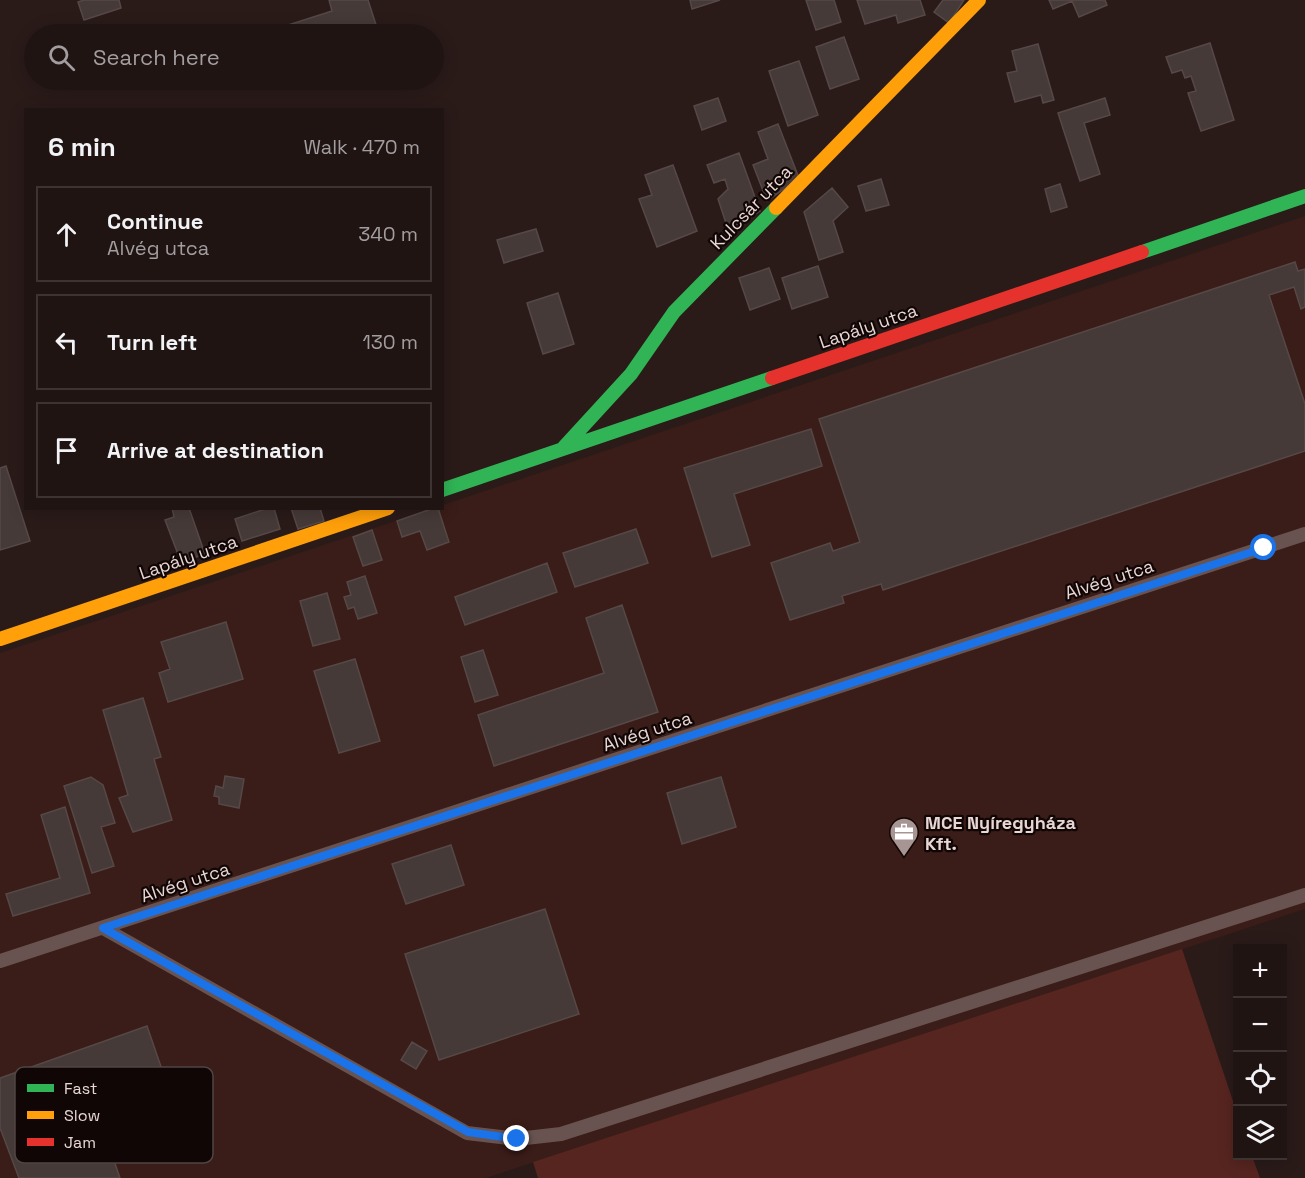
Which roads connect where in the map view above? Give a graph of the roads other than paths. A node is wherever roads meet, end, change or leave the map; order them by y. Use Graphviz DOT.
graph roads {
  1 [pos="979,0"];
  2 [pos="1305,196"];
  3 [pos="560,450"];
  4 [pos="444,489"];
  5 [pos="382,510"];
  6 [pos="1305,534"];
  7 [pos="0,639"];
  8 [pos="1305,895"];
  9 [pos="103,928"];
  10 [pos="0,961"];
  1 -- 3 [label="street, Kulcsár utca"];
  2 -- 3 [label="street, Lapály utca"];
  3 -- 4 [label="street, Lapály utca"];
  5 -- 7 [label="street, Lapály utca"];
  6 -- 9 [label="lane, Alvég utca"];
  8 -- 9 [label="lane"];
  9 -- 10 [label="lane, Alvég utca"];
}
